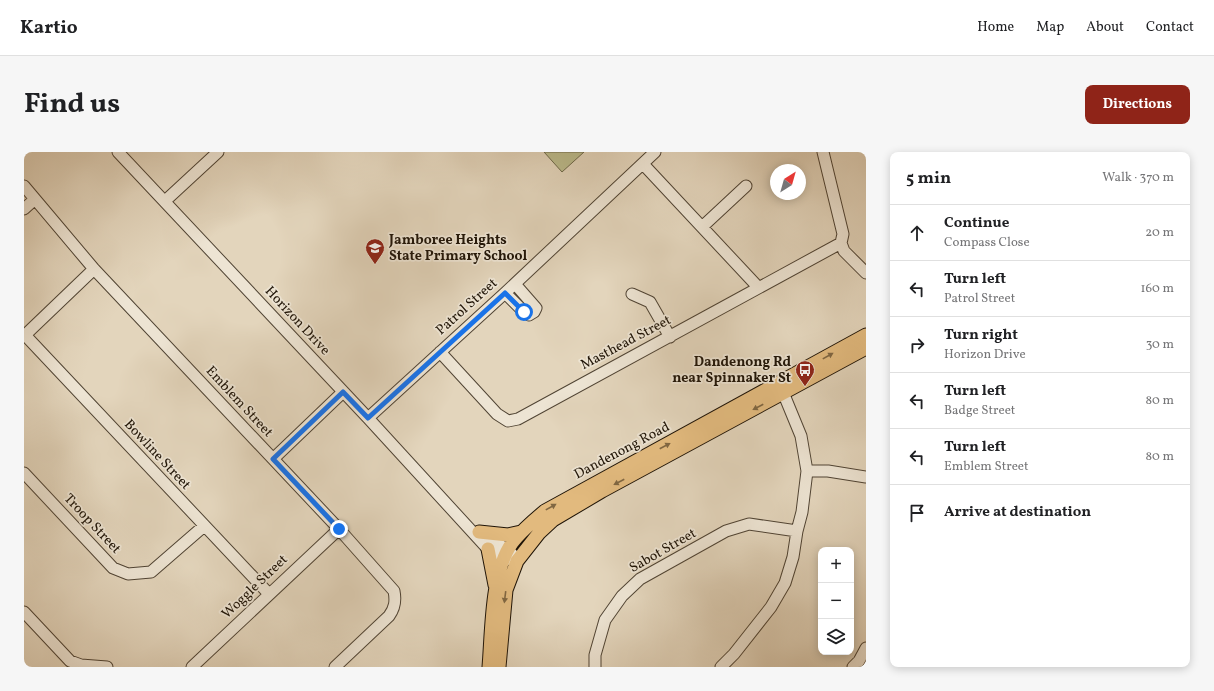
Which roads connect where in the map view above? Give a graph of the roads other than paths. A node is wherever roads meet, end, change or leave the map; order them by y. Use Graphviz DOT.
graph roads {
  1 [pos="118,152"];
  2 [pos="218,152"];
  3 [pos="655,152"];
  4 [pos="823,152"];
  5 [pos="643,164"];
  6 [pos="24,186"];
  7 [pos="746,186"];
  8 [pos="35,199"];
  9 [pos="165,201"];
  10 [pos="24,209"];
  11 [pos="702,227"];
  12 [pos="841,243"];
  13 [pos="94,269"];
  14 [pos="866,273"];
  15 [pos="515,284"];
  16 [pos="758,287"];
  17 [pos="505,293"];
  18 [pos="632,294"];
  19 [pos="25,335"];
  20 [pos="866,335"];
  21 [pos="670,337"];
  22 [pos="866,348"];
  23 [pos="440,352"];
  24 [pos="781,388"];
  25 [pos="343,392"];
  26 [pos="368,418"];
  27 [pos="273,459"];
  28 [pos="807,471"];
  29 [pos="24,472"];
  30 [pos="866,477"];
  31 [pos="454,511"];
  32 [pos="204,526"];
  33 [pos="339,529"];
  34 [pos="797,531"];
  35 [pos="479,532"];
  36 [pos="521,532"];
  37 [pos="488,549"];
  38 [pos="506,554"];
  39 [pos="517,560"];
  40 [pos="496,588"];
  41 [pos="269,594"];
  42 [pos="24,612"];
  43 [pos="866,648"];
  44 [pos="81,666"];
  45 [pos="107,667"];
  46 [pos="192,667"];
  47 [pos="335,667"];
  48 [pos="489,667"];
  49 [pos="499,667"];
  50 [pos="594,667"];
  51 [pos="721,667"];
  52 [pos="854,667"];
  1 -- 9 [label="street, Horizon Drive"];
  2 -- 9 [label="street"];
  3 -- 5 [label="street, Patrol Street"];
  4 -- 12 [label="street"];
  5 -- 11 [label="street"];
  5 -- 15 [label="street, Patrol Street"];
  6 -- 8 [label="street, Emblem Street"];
  7 -- 11 [label="street"];
  8 -- 10 [label="street"];
  8 -- 13 [label="street, Emblem Street"];
  9 -- 25 [label="street, Horizon Drive"];
  11 -- 16 [label="street"];
  12 -- 14 [label="street"];
  12 -- 16 [label="street, Masthead Street"];
  13 -- 19 [label="street"];
  13 -- 27 [label="street, Emblem Street"];
  15 -- 17 [label="street, Patrol Street"];
  15 -- 17 [label="street"];
  16 -- 21 [label="street, Masthead Street"];
  17 -- 23 [label="street, Patrol Street"];
  18 -- 21 [label="street"];
  19 -- 32 [label="street, Bowline Street"];
  24 -- 20 [label="main road, Dandenong Road, one-way"];
  21 -- 23 [label="street, Masthead Street"];
  22 -- 24 [label="main road, Dandenong Road"];
  23 -- 26 [label="street, Patrol Street"];
  24 -- 28 [label="street"];
  36 -- 24 [label="main road, Dandenong Road, one-way"];
  24 -- 39 [label="main road, Dandenong Road, one-way"];
  25 -- 26 [label="street, Horizon Drive"];
  25 -- 27 [label="street"];
  26 -- 31 [label="street, Horizon Drive"];
  27 -- 33 [label="street, Emblem Street"];
  28 -- 30 [label="street"];
  28 -- 34 [label="street"];
  29 -- 32 [label="street, Troop Street"];
  31 -- 35 [label="street, Horizon Drive"];
  31 -- 37 [label="street, Horizon Drive"];
  32 -- 41 [label="street, Bowline Street"];
  33 -- 41 [label="street, Woggle Street"];
  33 -- 47 [label="street, Emblem Street"];
  34 -- 50 [label="street, Sabot Street"];
  34 -- 51 [label="street"];
  35 -- 36 [label="main road"];
  35 -- 38 [label="street, Horizon Drive"];
  36 -- 38 [label="main road, Dandenong Road"];
  37 -- 38 [label="street, Horizon Drive"];
  37 -- 40 [label="main road"];
  38 -- 39 [label="street, Horizon Drive"];
  38 -- 40 [label="main road, Dandenong Road"];
  39 -- 49 [label="main road, Dandenong Road, one-way"];
  40 -- 48 [label="main road, Dandenong Road"];
  41 -- 46 [label="street, Woggle Street"];
  42 -- 44 [label="street"];
  43 -- 52 [label="street"];
  44 -- 45 [label="street"];
}
